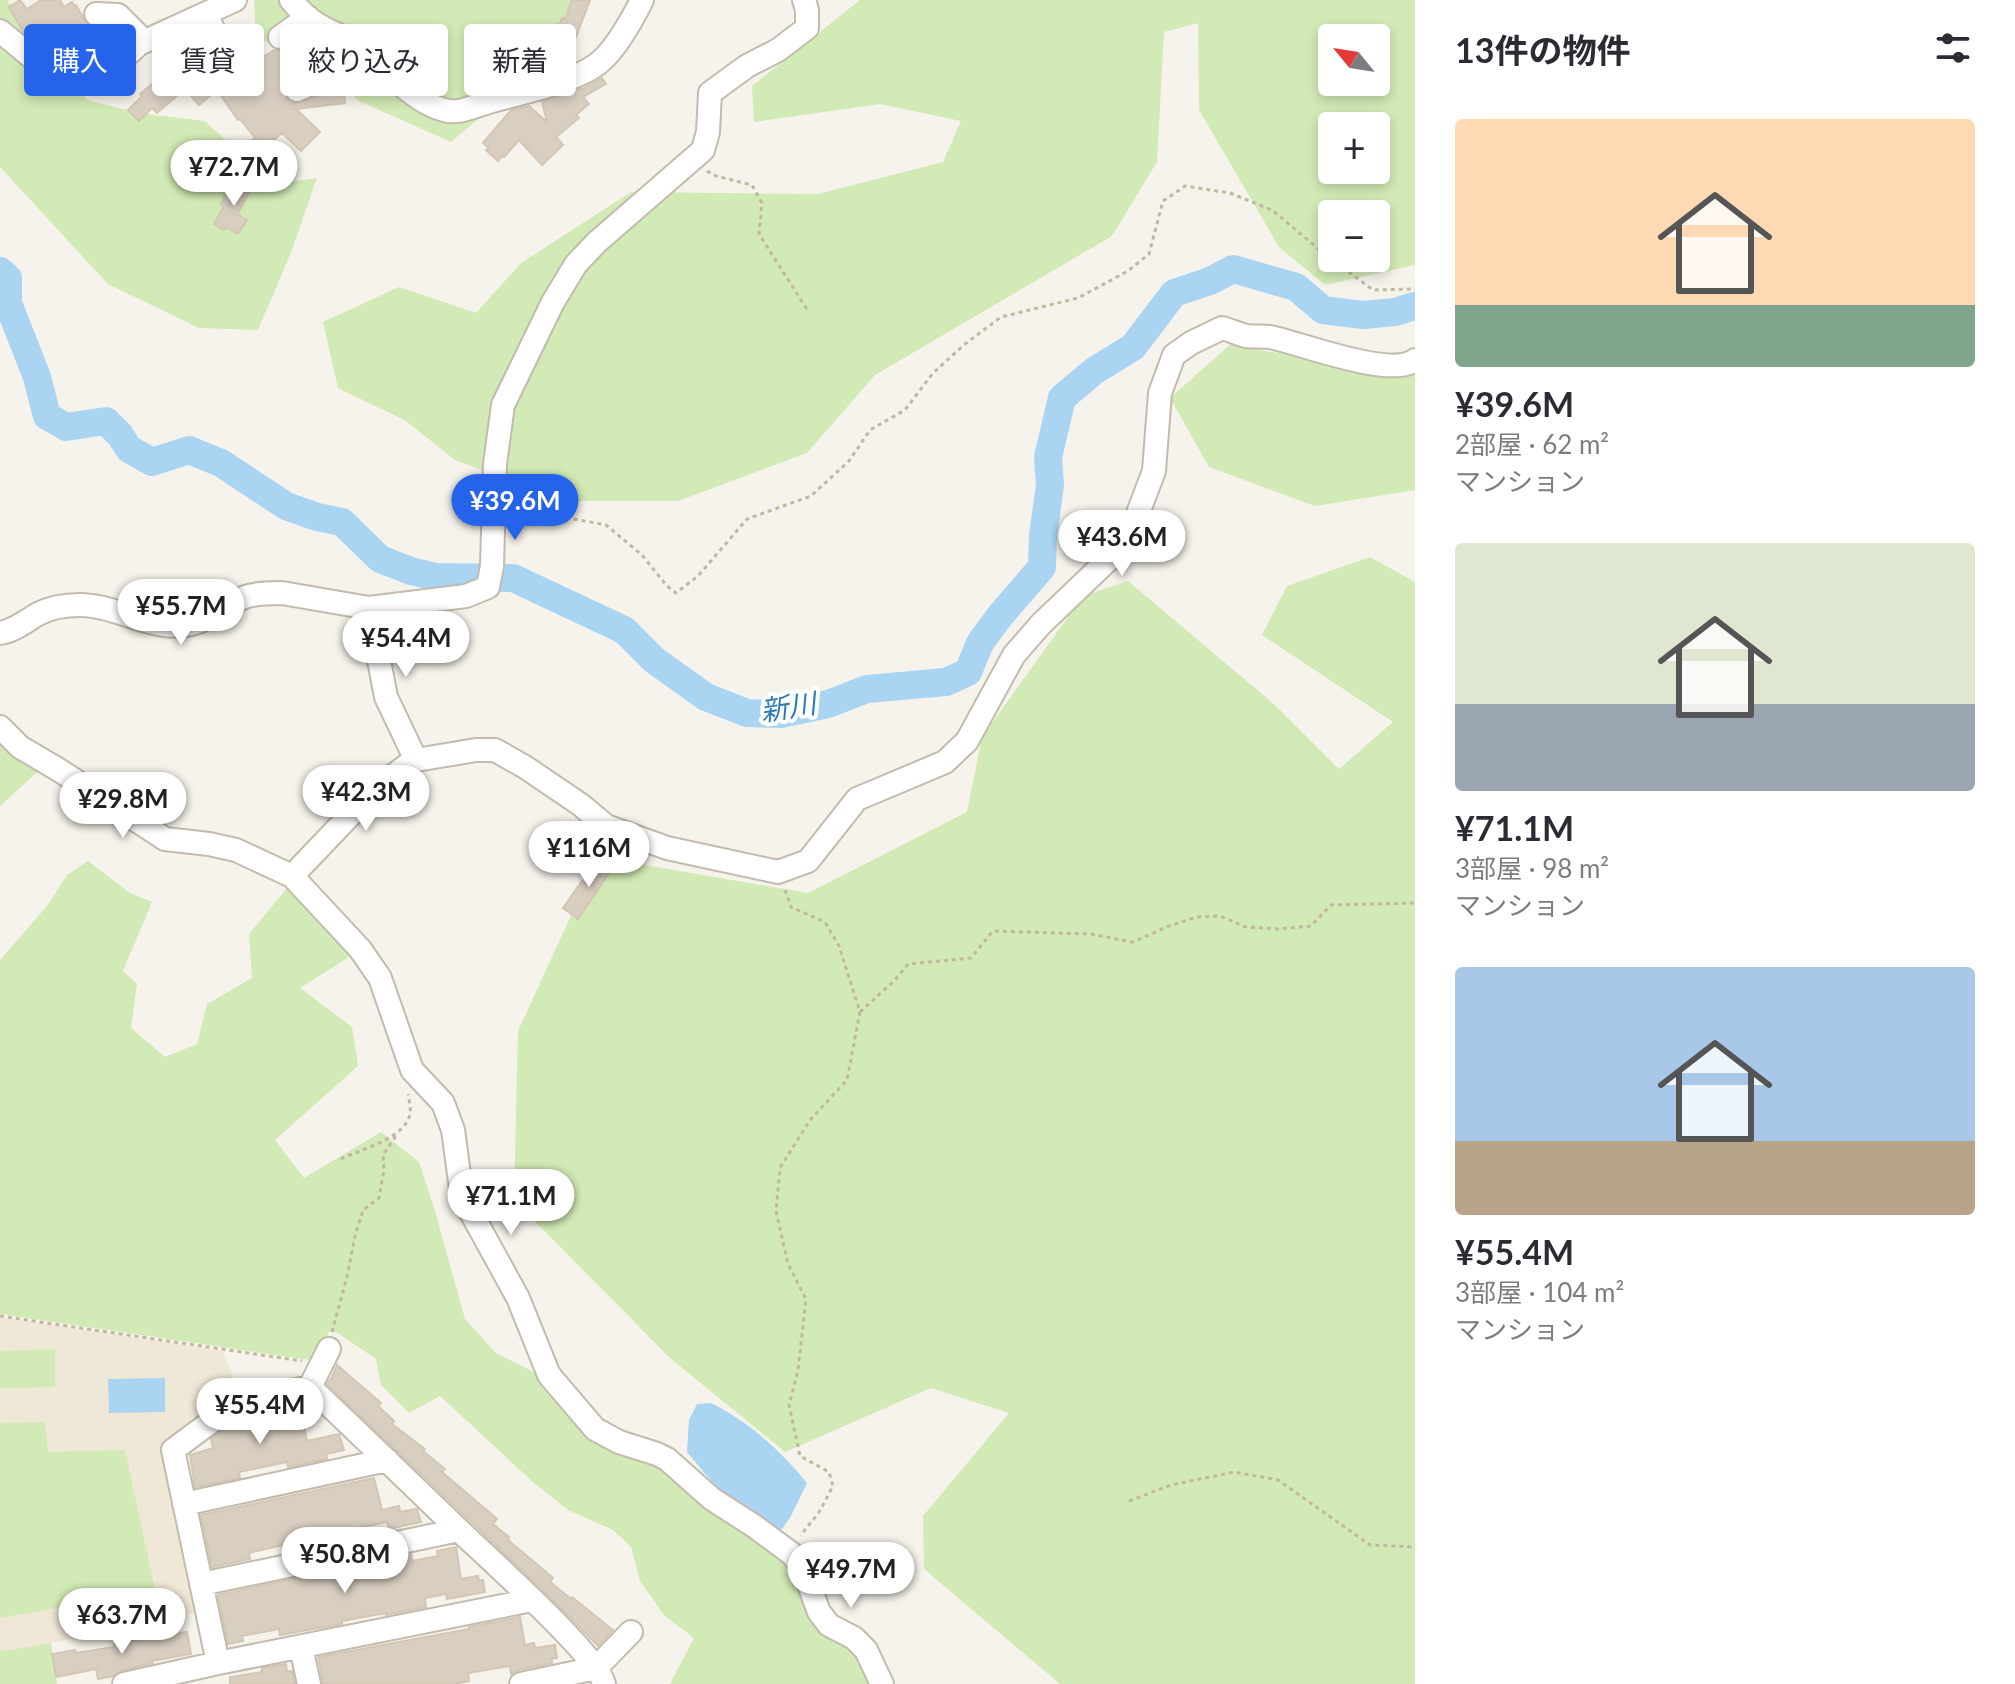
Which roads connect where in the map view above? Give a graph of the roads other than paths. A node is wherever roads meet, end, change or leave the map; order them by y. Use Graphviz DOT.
graph roads {
  1 [pos="232,0"];
  2 [pos="642,0"];
  3 [pos="804,0"];
  4 [pos="300,7"];
  5 [pos="96,14"];
  6 [pos="206,14"];
  7 [pos="211,24"];
  8 [pos="289,24"];
  9 [pos="317,24"];
  10 [pos="0,31"];
  11 [pos="144,41"];
  12 [pos="416,96"];
  13 [pos="1415,360"];
  14 [pos="369,608"];
  15 [pos="0,633"];
  16 [pos="0,727"];
  17 [pos="416,760"];
  18 [pos="292,876"];
  19 [pos="325,1357"];
  20 [pos="310,1387"];
  21 [pos="387,1460"];
  22 [pos="184,1504"];
  23 [pos="459,1530"];
  24 [pos="201,1584"];
  25 [pos="532,1600"];
  26 [pos="631,1632"];
  27 [pos="301,1647"];
  28 [pos="218,1663"];
  29 [pos="600,1676"];
  30 [pos="124,1684"];
  31 [pos="309,1684"];
  32 [pos="521,1684"];
  33 [pos="882,1684"];
  1 -- 6 [label="street"];
  2 -- 12 [label="street"];
  3 -- 14 [label="street"];
  4 -- 8 [label="street"];
  4 -- 9 [label="street"];
  5 -- 11 [label="street"];
  6 -- 7 [label="street"];
  6 -- 11 [label="street"];
  10 -- 11 [label="street"];
  13 -- 17 [label="street"];
  14 -- 15 [label="street"];
  14 -- 17 [label="street"];
  16 -- 18 [label="street"];
  17 -- 18 [label="street"];
  18 -- 33 [label="street"];
  19 -- 20 [label="street"];
  20 -- 21 [label="street"];
  20 -- 22 [label="street"];
  21 -- 22 [label="street"];
  21 -- 23 [label="street"];
  22 -- 24 [label="street"];
  23 -- 24 [label="street"];
  23 -- 25 [label="street"];
  24 -- 28 [label="street"];
  25 -- 27 [label="street"];
  25 -- 29 [label="street"];
  26 -- 29 [label="street"];
  27 -- 28 [label="street"];
  27 -- 31 [label="street"];
  28 -- 30 [label="street"];
  29 -- 32 [label="street"];
}
